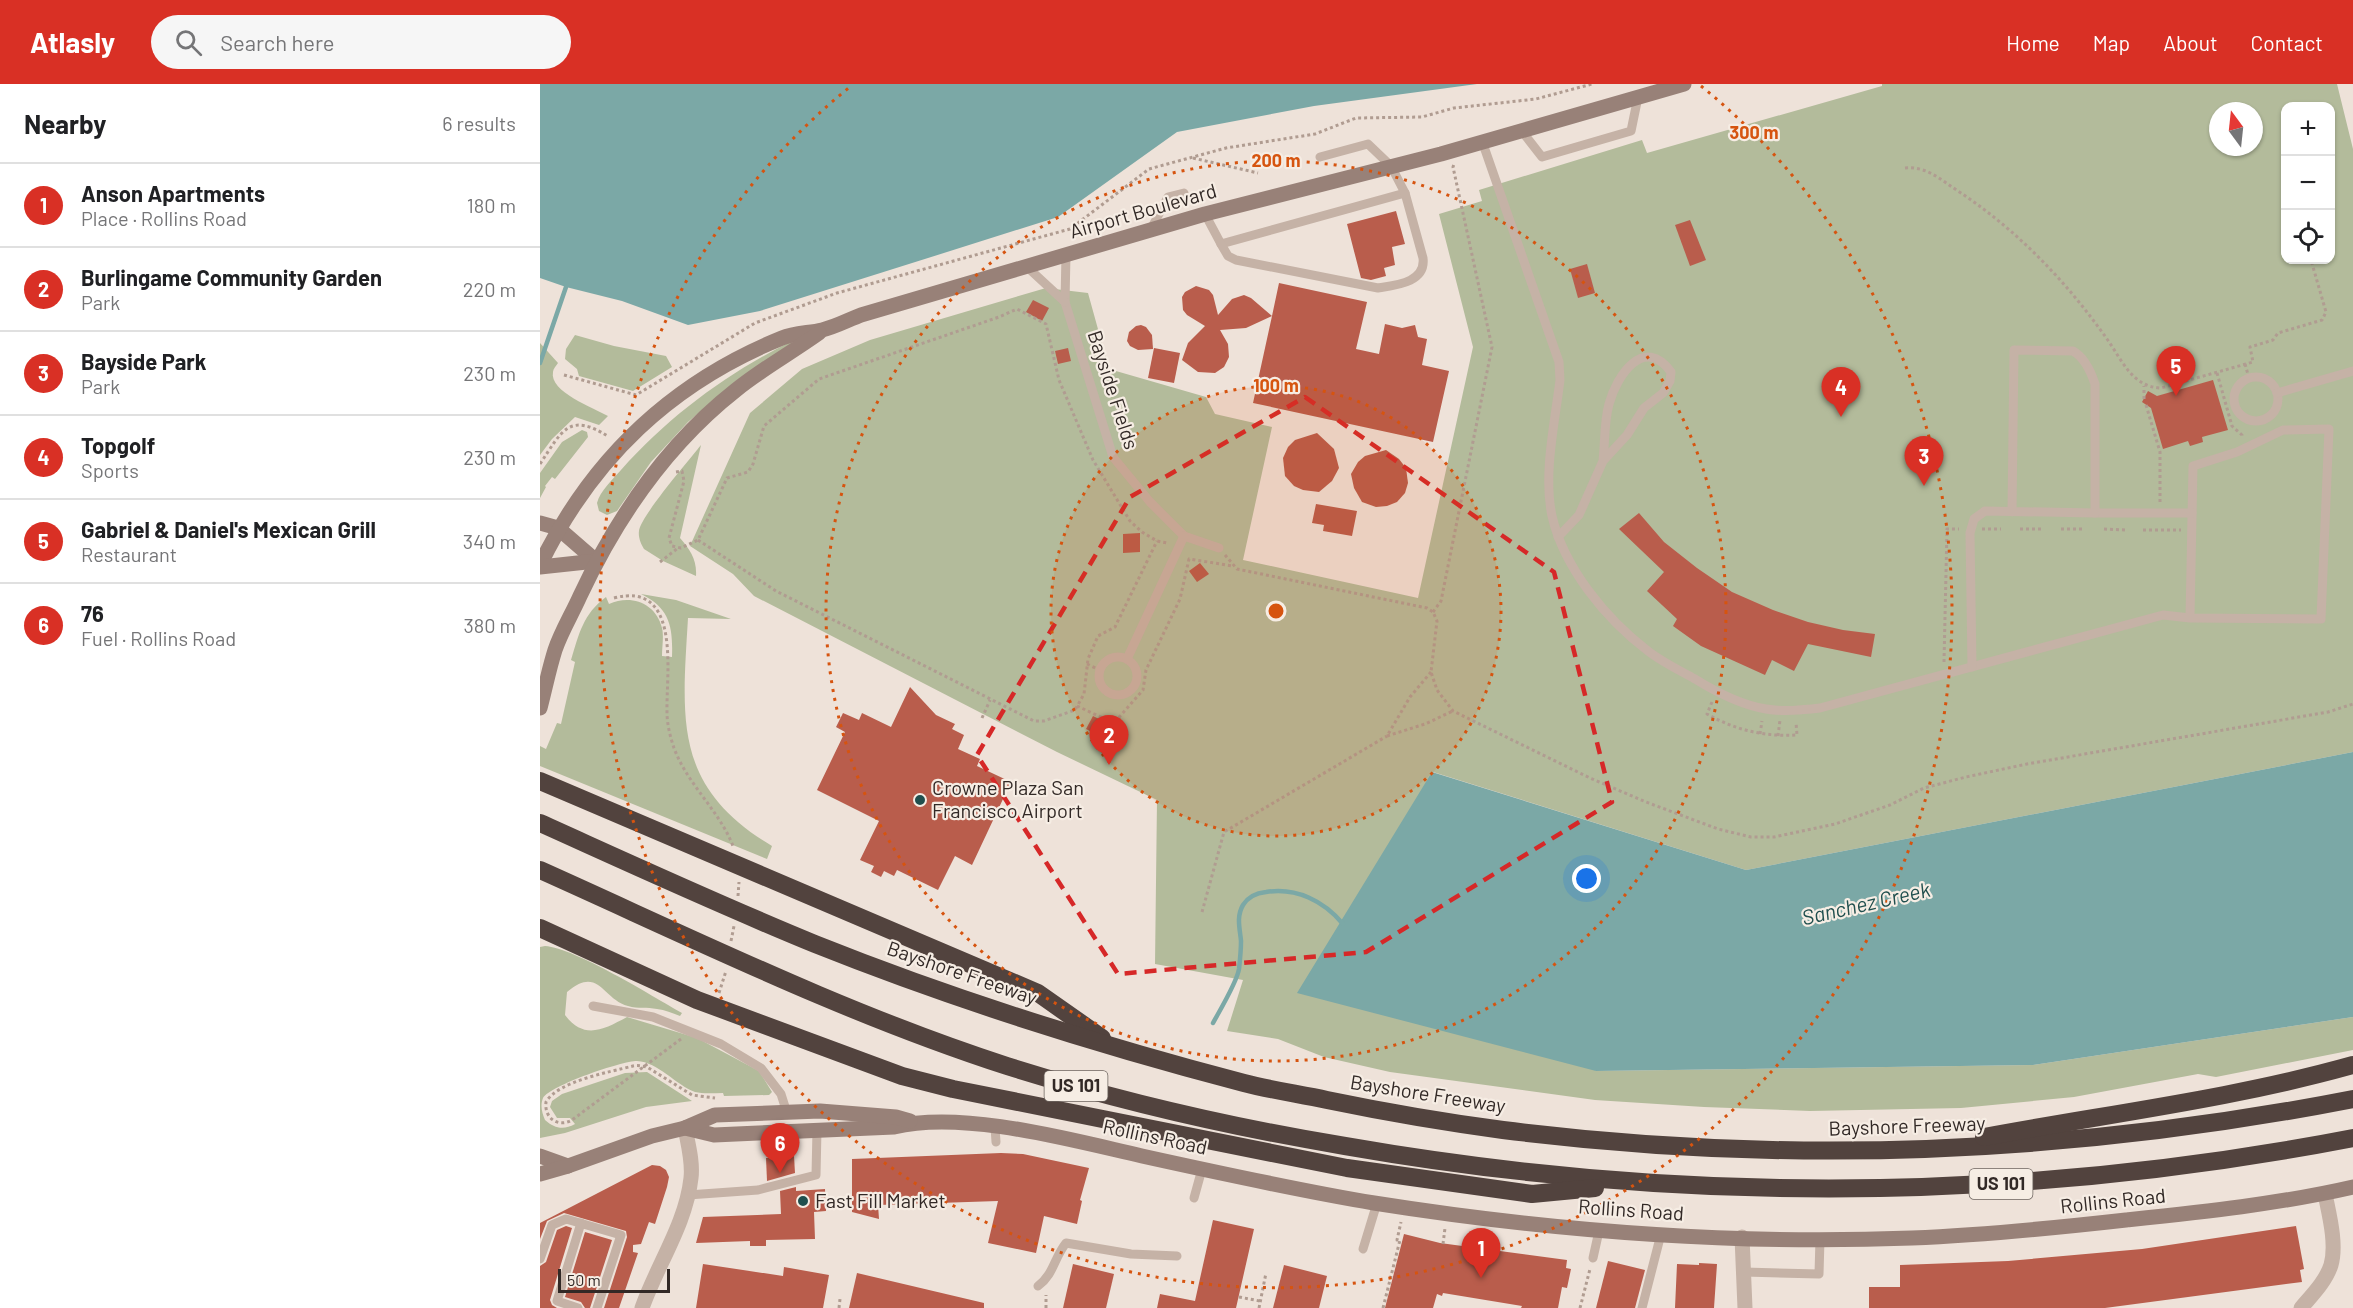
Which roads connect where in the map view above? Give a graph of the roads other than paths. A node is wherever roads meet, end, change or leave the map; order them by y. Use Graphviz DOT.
graph roads {
  1 [pos="1684,84"];
  2 [pos="1638,97"];
  3 [pos="1521,130"];
  4 [pos="1482,141"];
  5 [pos="1320,157"];
  6 [pos="1391,166"];
  7 [pos="1184,193"];
  8 [pos="1405,193"];
  9 [pos="1205,214"];
  10 [pos="1152,230"];
  11 [pos="1221,244"];
  12 [pos="1066,254"];
  13 [pos="1026,266"];
  14 [pos="1065,302"];
  15 [pos="824,330"];
  16 [pos="2353,371"];
  17 [pos="2277,393"];
  18 [pos="2270,416"];
  19 [pos="2283,430"];
  20 [pos="1603,461"];
  21 [pos="2012,512"];
  22 [pos="2095,513"];
  23 [pos="2192,513"];
  24 [pos="540,523"];
  25 [pos="558,528"];
  26 [pos="1184,536"];
  27 [pos="1558,537"];
  28 [pos="1219,548"];
  29 [pos="596,561"];
  30 [pos="540,566"];
  31 [pos="2190,618"];
  32 [pos="1127,659"];
  33 [pos="1972,667"];
  34 [pos="540,708"];
  35 [pos="540,781"];
  36 [pos="540,823"];
  37 [pos="540,870"];
  38 [pos="540,928"];
  39 [pos="593,1006"];
  40 [pos="1116,1047"];
  41 [pos="2353,1065"];
  42 [pos="2353,1099"];
  43 [pos="787,1113"];
  44 [pos="913,1122"];
  45 [pos="685,1128"];
  46 [pos="818,1130"];
  47 [pos="2353,1138"];
  48 [pos="1913,1150"];
  49 [pos="540,1156"];
  50 [pos="568,1166"];
  51 [pos="1202,1169"];
  52 [pos="540,1174"];
  53 [pos="1645,1184"];
  54 [pos="2353,1187"];
  55 [pos="688,1194"];
  56 [pos="2325,1194"];
  57 [pos="1194,1198"];
  58 [pos="1377,1203"];
  59 [pos="581,1223"];
  60 [pos="1599,1231"];
  61 [pos="1661,1234"];
  62 [pos="1742,1238"];
  63 [pos="1820,1239"];
  64 [pos="1363,1249"];
  65 [pos="1177,1256"];
  66 [pos="1593,1258"];
  67 [pos="540,1259"];
  68 [pos="1744,1272"];
  69 [pos="1038,1286"];
  70 [pos="646,1307"];
  71 [pos="578,1308"];
  72 [pos="597,1308"];
  73 [pos="1642,1308"];
  74 [pos="1745,1308"];
  75 [pos="2301,1308"];
  1 -- 2 [label="street, Airport Boulevard"];
  2 -- 3 [label="street, Airport Boulevard"];
  2 -- 3 [label="lane"];
  3 -- 4 [label="street, Airport Boulevard"];
  4 -- 6 [label="street, Airport Boulevard"];
  4 -- 27 [label="lane"];
  5 -- 6 [label="lane"];
  6 -- 8 [label="lane"];
  6 -- 9 [label="street, Airport Boulevard"];
  7 -- 10 [label="lane"];
  8 -- 11 [label="lane"];
  8 -- 11 [label="lane"];
  9 -- 10 [label="street, Airport Boulevard"];
  9 -- 11 [label="lane"];
  10 -- 12 [label="street, Airport Boulevard"];
  12 -- 13 [label="street, Airport Boulevard"];
  12 -- 14 [label="lane, Bayside Fields"];
  13 -- 14 [label="lane"];
  13 -- 15 [label="street, Airport Boulevard"];
  14 -- 26 [label="lane, Bayside Fields"];
  15 -- 25 [label="street, Airport Boulevard"];
  15 -- 29 [label="street, Airport Boulevard"];
  16 -- 17 [label="lane"];
  17 -- 18 [label="lane"];
  17 -- 18 [label="lane"];
  18 -- 19 [label="lane"];
  19 -- 23 [label="lane"];
  19 -- 31 [label="lane"];
  20 -- 20 [label="lane"];
  20 -- 27 [label="lane"];
  21 -- 22 [label="lane"];
  21 -- 22 [label="lane"];
  21 -- 33 [label="lane"];
  22 -- 23 [label="lane"];
  23 -- 31 [label="lane"];
  24 -- 25 [label="street"];
  25 -- 29 [label="street"];
  25 -- 30 [label="street, Airport Boulevard"];
  26 -- 28 [label="lane, Bayside Fields"];
  26 -- 32 [label="lane"];
  27 -- 33 [label="lane"];
  29 -- 30 [label="street"];
  29 -- 34 [label="street, Airport Boulevard"];
  31 -- 33 [label="lane"];
  32 -- 32 [label="lane"];
  35 -- 40 [label="highway"];
  36 -- 40 [label="highway, Bayshore Freeway / US 101"];
  37 -- 53 [label="highway, US 101"];
  38 -- 53 [label="highway"];
  39 -- 43 [label="lane"];
  40 -- 48 [label="highway, Bayshore Freeway / US 101"];
  41 -- 48 [label="highway"];
  42 -- 48 [label="highway, Bayshore Freeway / US 101"];
  43 -- 44 [label="street, Rollins Road"];
  43 -- 45 [label="street, Rollins Road"];
  44 -- 46 [label="street, Rollins Road"];
  44 -- 51 [label="street, Rollins Road"];
  45 -- 46 [label="street, Rollins Road"];
  45 -- 50 [label="street, Rollins Road"];
  45 -- 55 [label="street"];
  46 -- 55 [label="lane"];
  47 -- 53 [label="highway, US 101"];
  49 -- 50 [label="street"];
  50 -- 52 [label="street, Rollins Road"];
  51 -- 57 [label="lane"];
  51 -- 58 [label="street, Rollins Road"];
  54 -- 56 [label="street, Rollins Road"];
  55 -- 70 [label="street"];
  56 -- 63 [label="street, Rollins Road"];
  56 -- 75 [label="street"];
  58 -- 60 [label="street, Rollins Road"];
  58 -- 64 [label="lane"];
  59 -- 67 [label="lane"];
  59 -- 71 [label="lane"];
  59 -- 72 [label="lane"];
  60 -- 61 [label="street, Rollins Road"];
  60 -- 66 [label="lane"];
  61 -- 62 [label="street, Rollins Road"];
  61 -- 73 [label="lane"];
  62 -- 63 [label="street, Rollins Road"];
  62 -- 68 [label="street"];
  63 -- 68 [label="lane"];
  65 -- 69 [label="lane"];
  68 -- 74 [label="street"];
}
